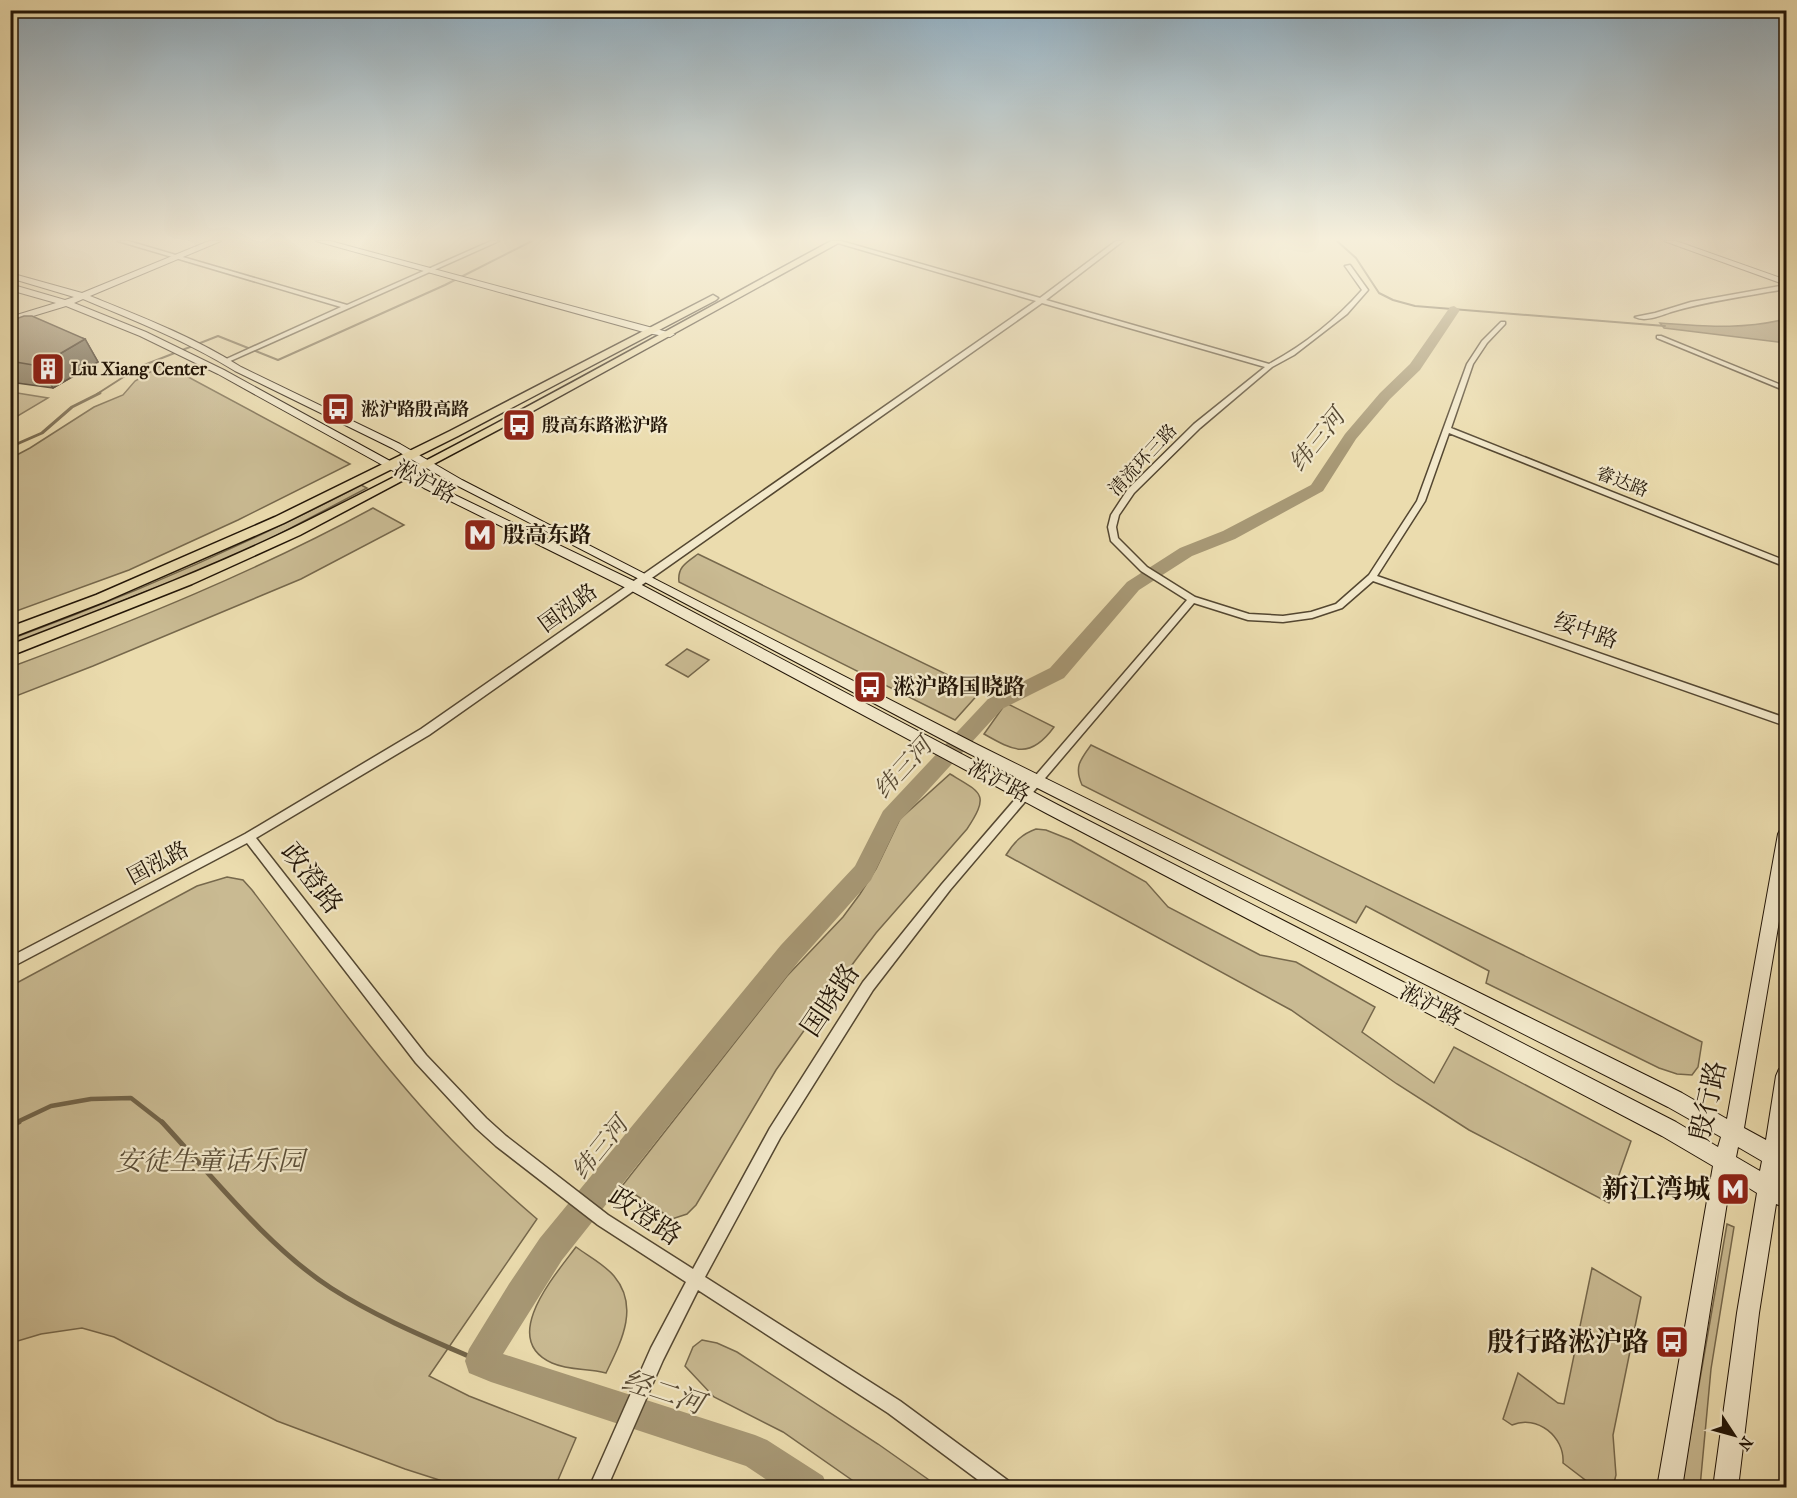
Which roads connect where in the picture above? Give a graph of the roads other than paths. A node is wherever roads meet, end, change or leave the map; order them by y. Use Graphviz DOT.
graph roads {
  1 [pos="40,311"];
  2 [pos="84,311"];
  3 [pos="117,311"];
  4 [pos="338,311"];
  5 [pos="587,311"];
  6 [pos="687,311"];
  7 [pos="711,311"];
  8 [pos="1026,311"];
  9 [pos="1083,311"];
  10 [pos="1347,311"];
  11 [pos="1665,311"];
  12 [pos="1638,317"];
  13 [pos="10,320"];
  14 [pos="1503,323"];
  15 [pos="653,329"];
  16 [pos="670,334"];
  17 [pos="1659,337"];
  18 [pos="226,361"];
  19 [pos="1270,366"];
  20 [pos="211,367"];
  21 [pos="1786,389"];
  22 [pos="1447,429"];
  23 [pos="411,456"];
  24 [pos="426,464"];
  25 [pos="393,465"];
  26 [pos="407,474"];
  27 [pos="1786,564"];
  28 [pos="645,577"];
  29 [pos="1372,577"];
  30 [pos="633,586"];
  31 [pos="1192,599"];
  32 [pos="10,633"];
  33 [pos="10,651"];
  34 [pos="1786,722"];
  35 [pos="1030,788"];
  36 [pos="1786,834"];
  37 [pos="249,837"];
  38 [pos="10,963"];
  39 [pos="1786,1076"];
  40 [pos="1733,1131"];
  41 [pos="1780,1159"];
  42 [pos="1724,1161"];
  43 [pos="1777,1192"];
  44 [pos="695,1279"];
  45 [pos="598,1488"];
  46 [pos="1004,1488"];
  47 [pos="1669,1488"];
  48 [pos="1725,1488"];
  1 -- 13 [label="main road"];
  2 -- 20 [label="main road, 淞沪路"];
  3 -- 18 [label="main road, 淞沪路"];
  4 -- 18 [label="street"];
  5 -- 15 [label="main road"];
  6 -- 15 [label="main road"];
  7 -- 16 [label="main road"];
  8 -- 28 [label="street, 国泓路"];
  9 -- 19 [label="street"];
  10 -- 19 [label="street, 清流环三路"];
  11 -- 12 [label="street"];
  14 -- 22 [label="street, 清流环三路"];
  15 -- 16 [label="main road"];
  15 -- 23 [label="main road"];
  16 -- 24 [label="main road"];
  17 -- 21 [label="street"];
  18 -- 20 [label="street"];
  18 -- 23 [label="main road, 淞沪路"];
  19 -- 31 [label="street, 清流环三路"];
  20 -- 25 [label="main road, 淞沪路"];
  22 -- 27 [label="street, 睿达路"];
  22 -- 29 [label="street, 清流环三路"];
  23 -- 24 [label="main road, 淞沪路"];
  23 -- 25 [label="main road"];
  24 -- 26 [label="main road"];
  24 -- 28 [label="main road, 淞沪路"];
  25 -- 26 [label="main road, 淞沪路"];
  25 -- 32 [label="main road"];
  26 -- 30 [label="main road, 淞沪路"];
  26 -- 33 [label="main road"];
  28 -- 30 [label="street, 国泓路"];
  28 -- 35 [label="main road, 淞沪路"];
  29 -- 31 [label="street, 清流环三路"];
  29 -- 34 [label="street, 绥中路"];
  30 -- 35 [label="main road, 淞沪路"];
  30 -- 37 [label="street, 国泓路"];
  31 -- 35 [label="street, 国晓路"];
  35 -- 40 [label="main road, 淞沪路"];
  35 -- 42 [label="main road, 淞沪路"];
  35 -- 44 [label="street, 国晓路"];
  36 -- 40 [label="main road, 殷行路"];
  37 -- 38 [label="street, 国泓路"];
  37 -- 44 [label="street, 政澄路"];
  39 -- 41 [label="main road"];
  40 -- 41 [label="main road, 淞沪路"];
  40 -- 42 [label="main road, 殷行路"];
  41 -- 43 [label="main road"];
  42 -- 43 [label="main road, 淞沪路"];
  42 -- 47 [label="main road, 殷行路"];
  43 -- 48 [label="main road"];
  44 -- 45 [label="street, 国晓路"];
  44 -- 46 [label="street, 政澄路"];
}
